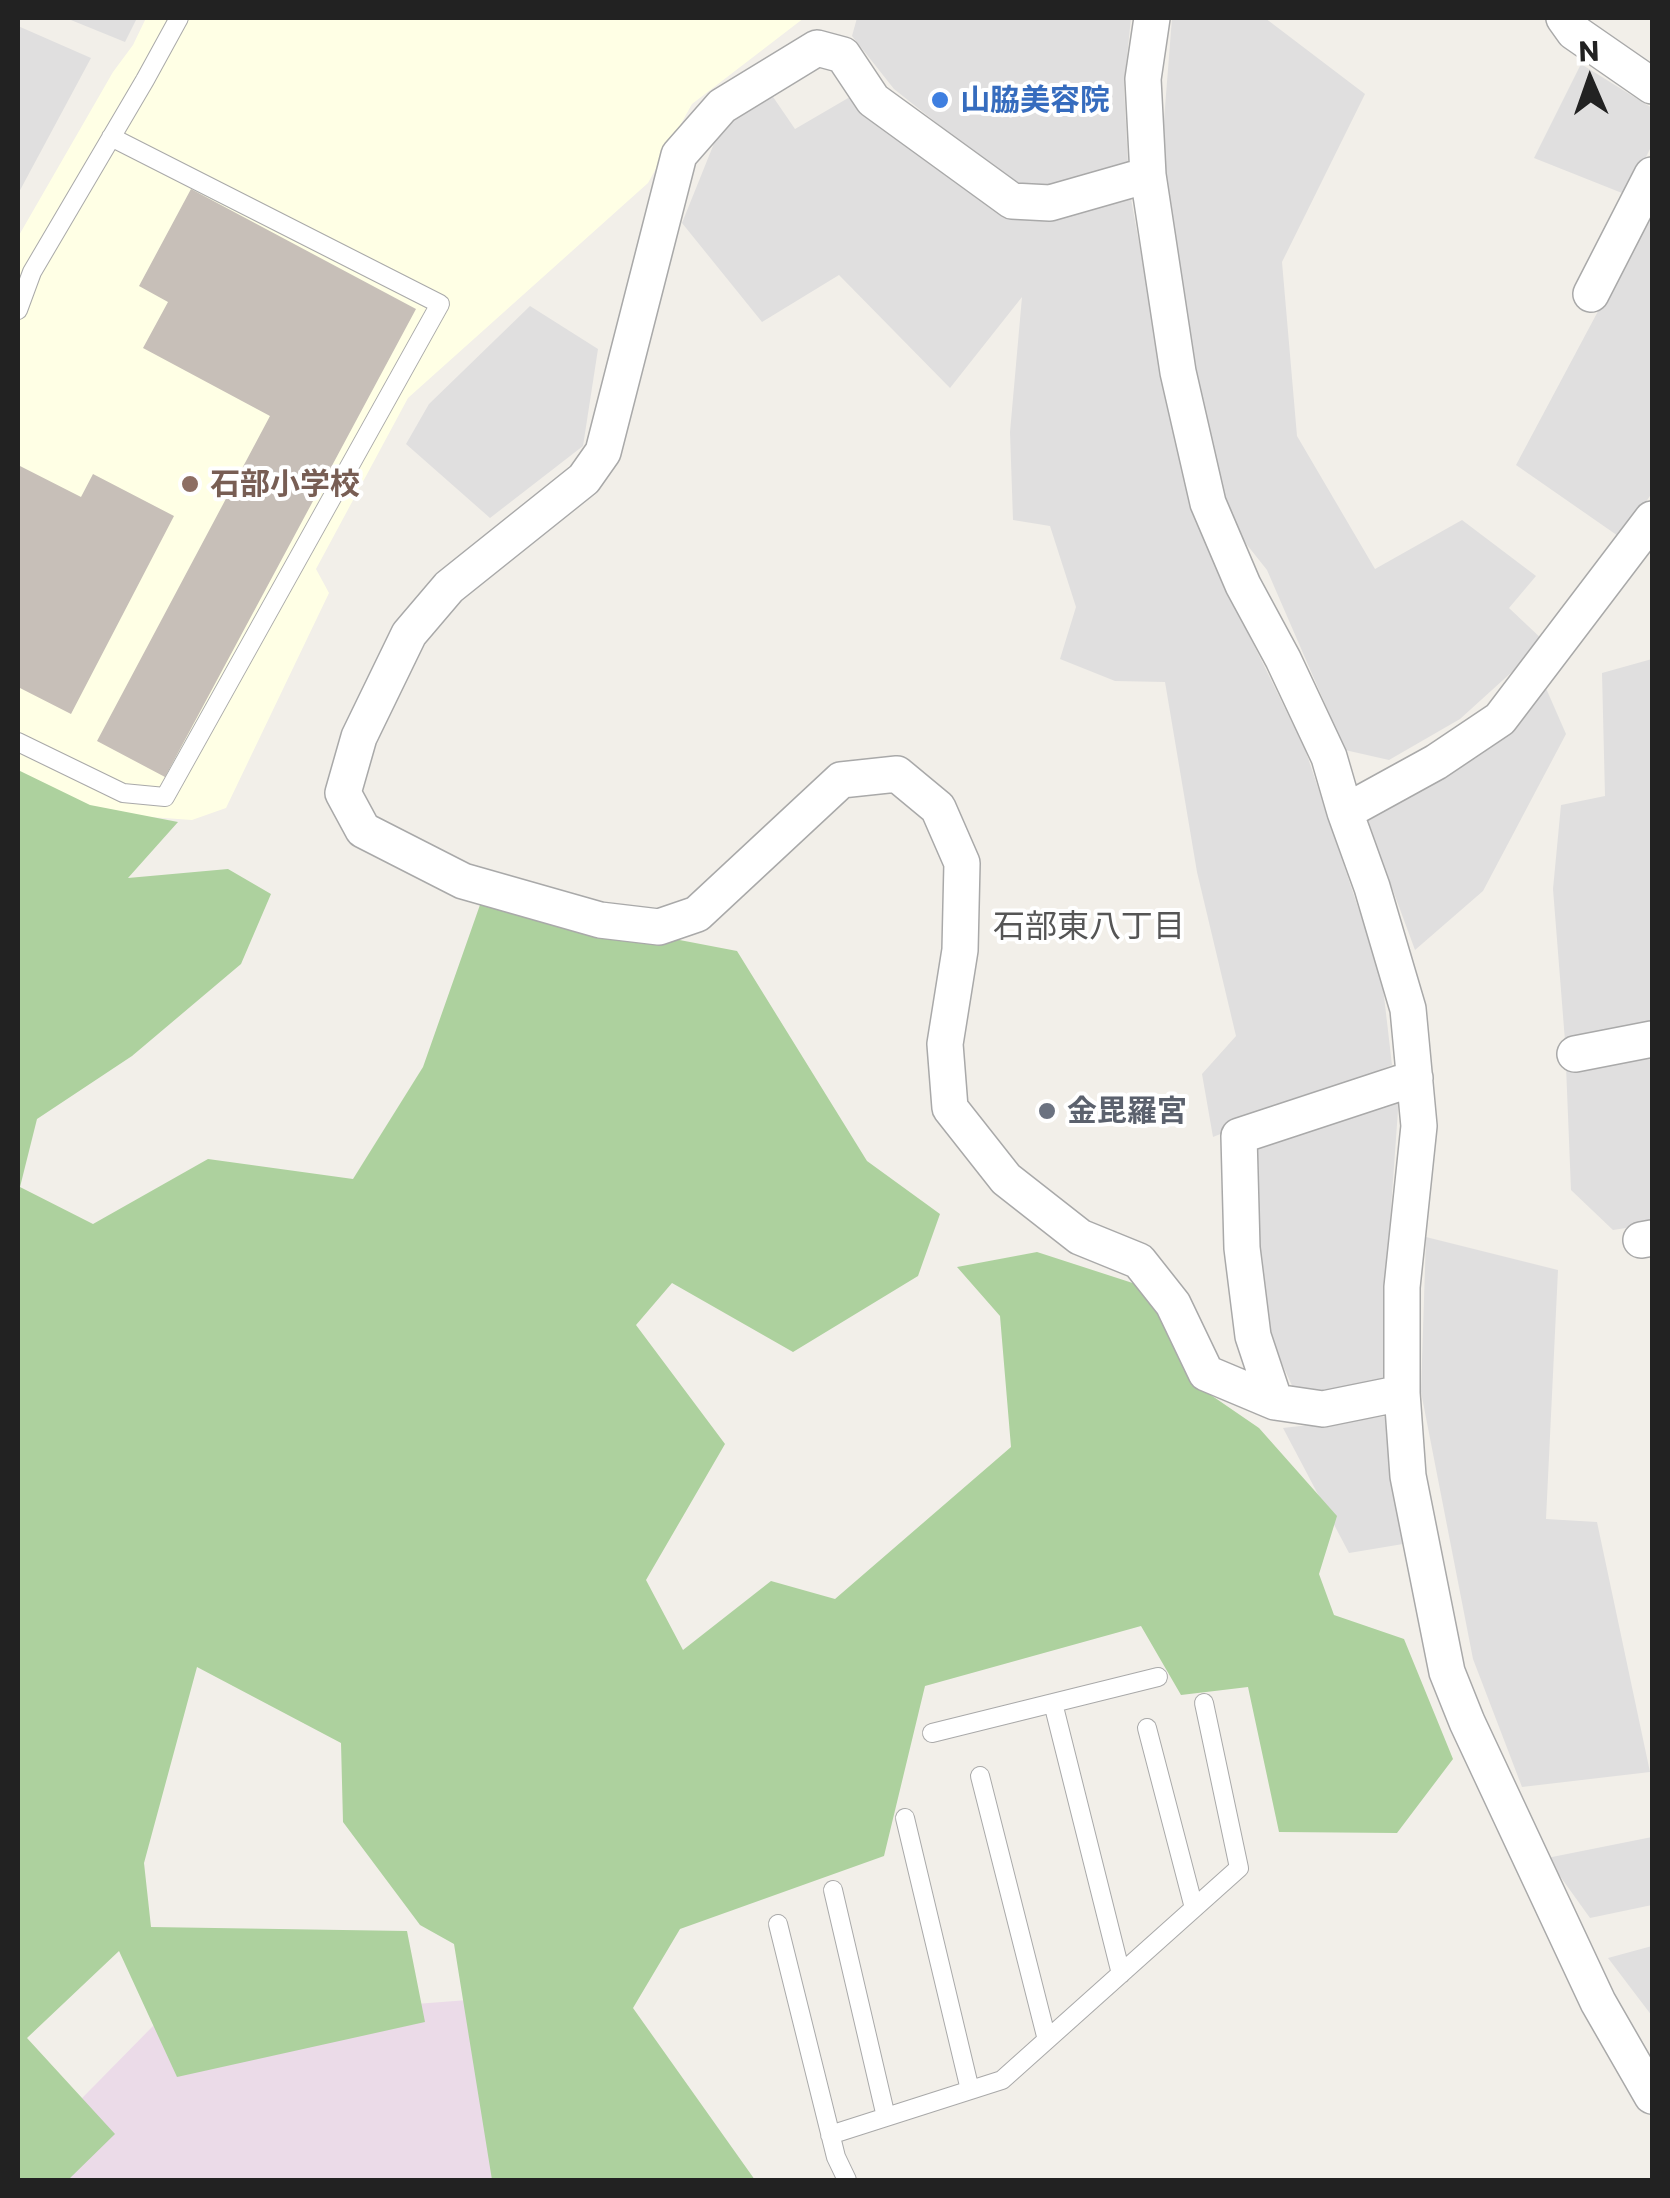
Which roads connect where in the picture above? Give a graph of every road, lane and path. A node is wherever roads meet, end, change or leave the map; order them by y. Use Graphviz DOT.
graph roads {
  1 [pos="179,18"];
  2 [pos="1152,18"];
  3 [pos="1564,18"];
  4 [pos="1652,86"];
  5 [pos="111,138"];
  6 [pos="1652,174"];
  7 [pos="1148,175"];
  8 [pos="1591,294"];
  9 [pos="18,310"];
  10 [pos="1652,519"];
  11 [pos="18,742"];
  12 [pos="1345,812"];
  13 [pos="1652,1039"];
  14 [pos="1575,1054"];
  15 [pos="1414,1078"];
  16 [pos="1402,1393"];
  17 [pos="1275,1402"];
  18 [pos="1158,1677"];
  19 [pos="1053,1703"];
  20 [pos="1204,1703"];
  21 [pos="1147,1728"];
  22 [pos="932,1733"];
  23 [pos="980,1776"];
  24 [pos="905,1818"];
  25 [pos="833,1890"];
  26 [pos="1194,1908"];
  27 [pos="778,1924"];
  28 [pos="1121,1974"];
  29 [pos="1047,2040"];
  30 [pos="970,2090"];
  31 [pos="1652,2096"];
  32 [pos="886,2117"];
  33 [pos="830,2135"];
  34 [pos="846,2180"];
  1 -- 5 [label="lane"];
  2 -- 7 [label="street"];
  3 -- 4 [label="street"];
  5 -- 9 [label="lane"];
  5 -- 11 [label="lane"];
  6 -- 8 [label="street"];
  7 -- 12 [label="street"];
  7 -- 17 [label="street"];
  10 -- 12 [label="street"];
  12 -- 15 [label="street"];
  13 -- 14 [label="street"];
  15 -- 16 [label="street"];
  15 -- 17 [label="street"];
  16 -- 17 [label="street"];
  16 -- 31 [label="street"];
  18 -- 19 [label="lane"];
  19 -- 22 [label="lane"];
  19 -- 28 [label="lane"];
  20 -- 26 [label="lane"];
  21 -- 26 [label="lane"];
  23 -- 29 [label="lane"];
  24 -- 30 [label="lane"];
  25 -- 32 [label="lane"];
  26 -- 28 [label="lane"];
  27 -- 33 [label="lane"];
  28 -- 29 [label="lane"];
  29 -- 30 [label="lane"];
  30 -- 32 [label="lane"];
  32 -- 33 [label="lane"];
  33 -- 34 [label="lane"];
}
